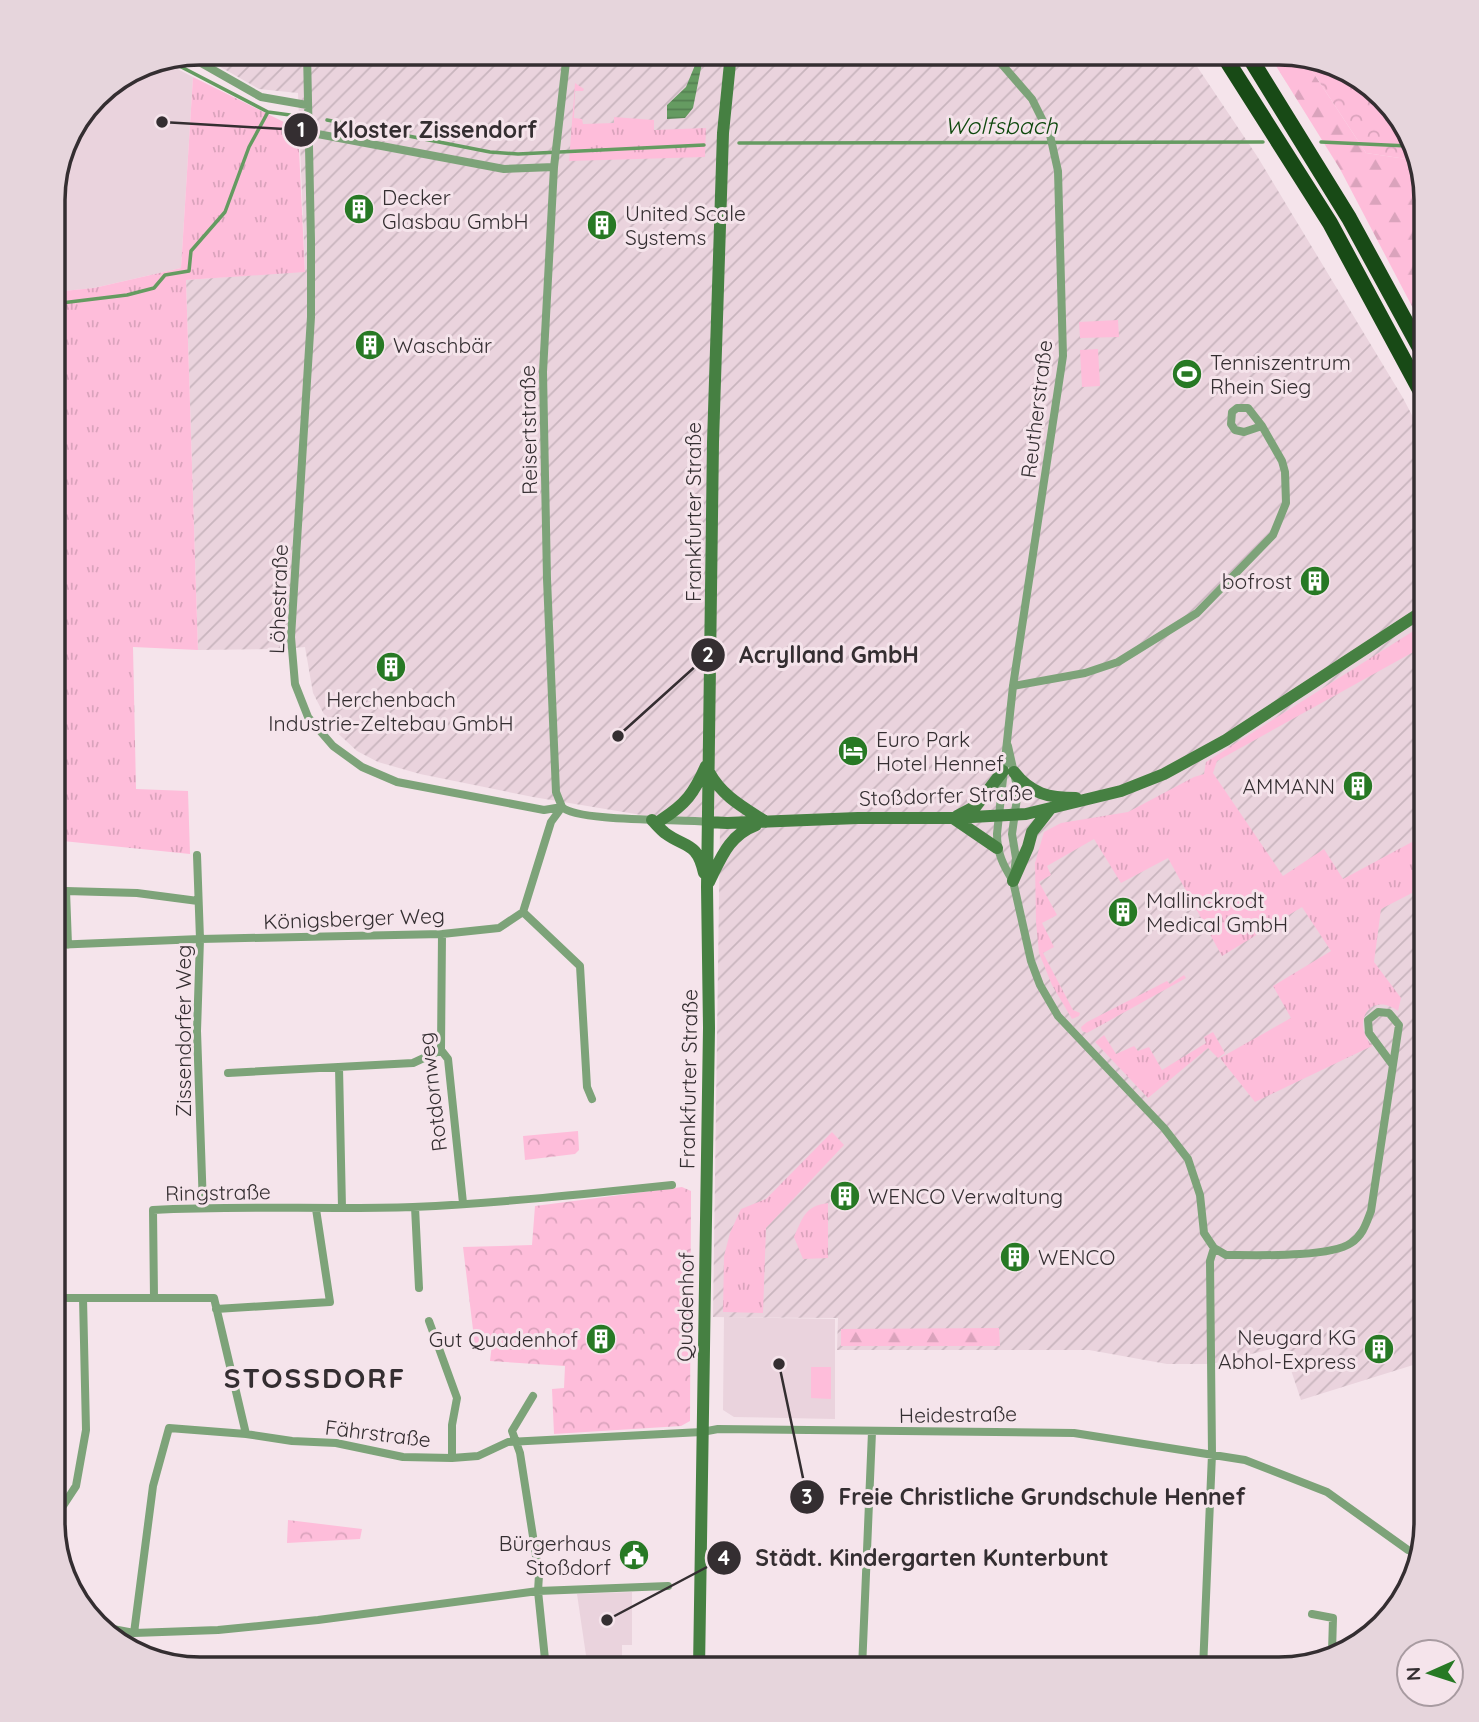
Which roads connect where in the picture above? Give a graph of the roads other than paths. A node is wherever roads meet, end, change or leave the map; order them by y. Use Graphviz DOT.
graph roads {
  1 [pos="205,65"];
  2 [pos="307,65"];
  3 [pos="566,65"];
  4 [pos="730,65"];
  5 [pos="1002,65"];
  6 [pos="1230,65"];
  7 [pos="1254,65"];
  8 [pos="307,105"];
  9 [pos="307,132"];
  10 [pos="554,162"];
  11 [pos="1414,337"];
  12 [pos="1414,379"];
  13 [pos="1262,426"];
  14 [pos="1414,617"];
  15 [pos="1013,685"];
  16 [pos="708,764"];
  17 [pos="1008,771"];
  18 [pos="1094,799"];
  19 [pos="562,807"];
  20 [pos="1050,809"];
  21 [pos="1014,815"];
  22 [pos="999,816"];
  23 [pos="953,818"];
  24 [pos="657,820"];
  25 [pos="708,822"];
  26 [pos="766,822"];
  27 [pos="997,848"];
  28 [pos="197,855"];
  29 [pos="1013,881"];
  30 [pos="707,887"];
  31 [pos="198,901"];
  32 [pos="523,912"];
  33 [pos="442,934"];
  34 [pos="200,939"];
  35 [pos="68,945"];
  36 [pos="441,1050"];
  37 [pos="1392,1065"];
  38 [pos="339,1067"];
  39 [pos="228,1073"];
  40 [pos="592,1099"];
  41 [pos="706,1181"];
  42 [pos="672,1185"];
  43 [pos="463,1203"];
  44 [pos="415,1206"];
  45 [pos="202,1207"];
  46 [pos="342,1208"];
  47 [pos="316,1209"];
  48 [pos="1213,1248"];
  49 [pos="419,1288"];
  50 [pos="65,1298"];
  51 [pos="83,1298"];
  52 [pos="154,1298"];
  53 [pos="216,1309"];
  54 [pos="429,1321"];
  55 [pos="533,1396"];
  56 [pos="702,1432"];
  57 [pos="872,1433"];
  58 [pos="246,1434"];
  59 [pos="515,1441"];
  60 [pos="1212,1454"];
  61 [pos="452,1458"];
  62 [pos="65,1502"];
  63 [pos="1411,1551"];
  64 [pos="668,1587"];
  65 [pos="538,1591"];
  66 [pos="1311,1614"];
  67 [pos="120,1630"];
  68 [pos="134,1633"];
  69 [pos="1332,1646"];
  70 [pos="545,1657"];
  71 [pos="699,1657"];
  72 [pos="863,1657"];
  73 [pos="1204,1657"];
  1 -- 8 [label="street"];
  2 -- 8 [label="street, Löhestraße"];
  3 -- 10 [label="street, Reisertstraße"];
  4 -- 16 [label="main road, Frankfurter Straße"];
  5 -- 15 [label="street, Reutherstraße"];
  6 -- 12 [label="highway"];
  7 -- 11 [label="highway"];
  8 -- 9 [label="street, Löhestraße"];
  9 -- 10 [label="street"];
  9 -- 19 [label="street, Löhestraße"];
  10 -- 19 [label="street, Reisertstraße"];
  13 -- 15 [label="street"];
  14 -- 18 [label="main road, Stoßdorfer Straße"];
  15 -- 17 [label="street, Reutherstraße"];
  16 -- 24 [label="main road"];
  16 -- 25 [label="main road, Frankfurter Straße"];
  16 -- 26 [label="main road"];
  17 -- 18 [label="main road"];
  17 -- 21 [label="street, Reutherstraße"];
  17 -- 22 [label="street, Reutherstraße"];
  17 -- 23 [label="main road"];
  18 -- 20 [label="main road, Stoßdorfer Straße"];
  19 -- 24 [label="street, Löhestraße"];
  19 -- 32 [label="street"];
  20 -- 21 [label="main road, Stoßdorfer Straße"];
  20 -- 29 [label="main road"];
  21 -- 22 [label="main road, Stoßdorfer Straße"];
  21 -- 29 [label="street, Reutherstraße"];
  22 -- 23 [label="main road, Stoßdorfer Straße"];
  22 -- 27 [label="street, Reutherstraße"];
  23 -- 26 [label="main road, Stoßdorfer Straße"];
  23 -- 27 [label="main road"];
  24 -- 25 [label="street, Löhestraße"];
  24 -- 30 [label="main road"];
  25 -- 26 [label="main road, Stoßdorfer Straße"];
  25 -- 30 [label="main road, Frankfurter Straße"];
  26 -- 30 [label="main road"];
  27 -- 29 [label="street"];
  28 -- 31 [label="street, Zissendorfer Weg"];
  29 -- 48 [label="street"];
  30 -- 41 [label="main road, Frankfurter Straße"];
  31 -- 34 [label="street, Zissendorfer Weg"];
  31 -- 35 [label="street"];
  32 -- 33 [label="street, Königsberger Weg"];
  32 -- 40 [label="street"];
  33 -- 34 [label="street, Königsberger Weg"];
  33 -- 36 [label="street, Rotdornweg"];
  34 -- 35 [label="street, Königsberger Weg"];
  34 -- 45 [label="street, Zissendorfer Weg"];
  36 -- 38 [label="street"];
  36 -- 43 [label="street, Rotdornweg"];
  37 -- 37 [label="street"];
  37 -- 48 [label="street"];
  38 -- 39 [label="street"];
  38 -- 46 [label="street"];
  41 -- 56 [label="main road, Quadenhof"];
  42 -- 43 [label="street, Ringstraße"];
  43 -- 44 [label="street, Ringstraße"];
  44 -- 46 [label="street, Ringstraße"];
  44 -- 49 [label="street"];
  45 -- 47 [label="street, Ringstraße"];
  45 -- 52 [label="street, Ringstraße"];
  46 -- 47 [label="street, Ringstraße"];
  47 -- 53 [label="street"];
  48 -- 60 [label="street"];
  50 -- 51 [label="street"];
  51 -- 52 [label="street"];
  51 -- 62 [label="street"];
  52 -- 53 [label="street"];
  53 -- 58 [label="street"];
  54 -- 61 [label="street"];
  55 -- 59 [label="street"];
  56 -- 57 [label="street, Heidestraße"];
  56 -- 59 [label="street, Fährstraße"];
  56 -- 71 [label="main road"];
  57 -- 60 [label="street, Heidestraße"];
  57 -- 72 [label="street"];
  58 -- 61 [label="street, Fährstraße"];
  58 -- 68 [label="street, Fährstraße"];
  59 -- 61 [label="street, Fährstraße"];
  59 -- 65 [label="street"];
  60 -- 63 [label="street, Heidestraße"];
  60 -- 73 [label="street"];
  64 -- 65 [label="street"];
  65 -- 68 [label="street"];
  65 -- 70 [label="street"];
  66 -- 69 [label="street"];
  67 -- 68 [label="street"];
}
